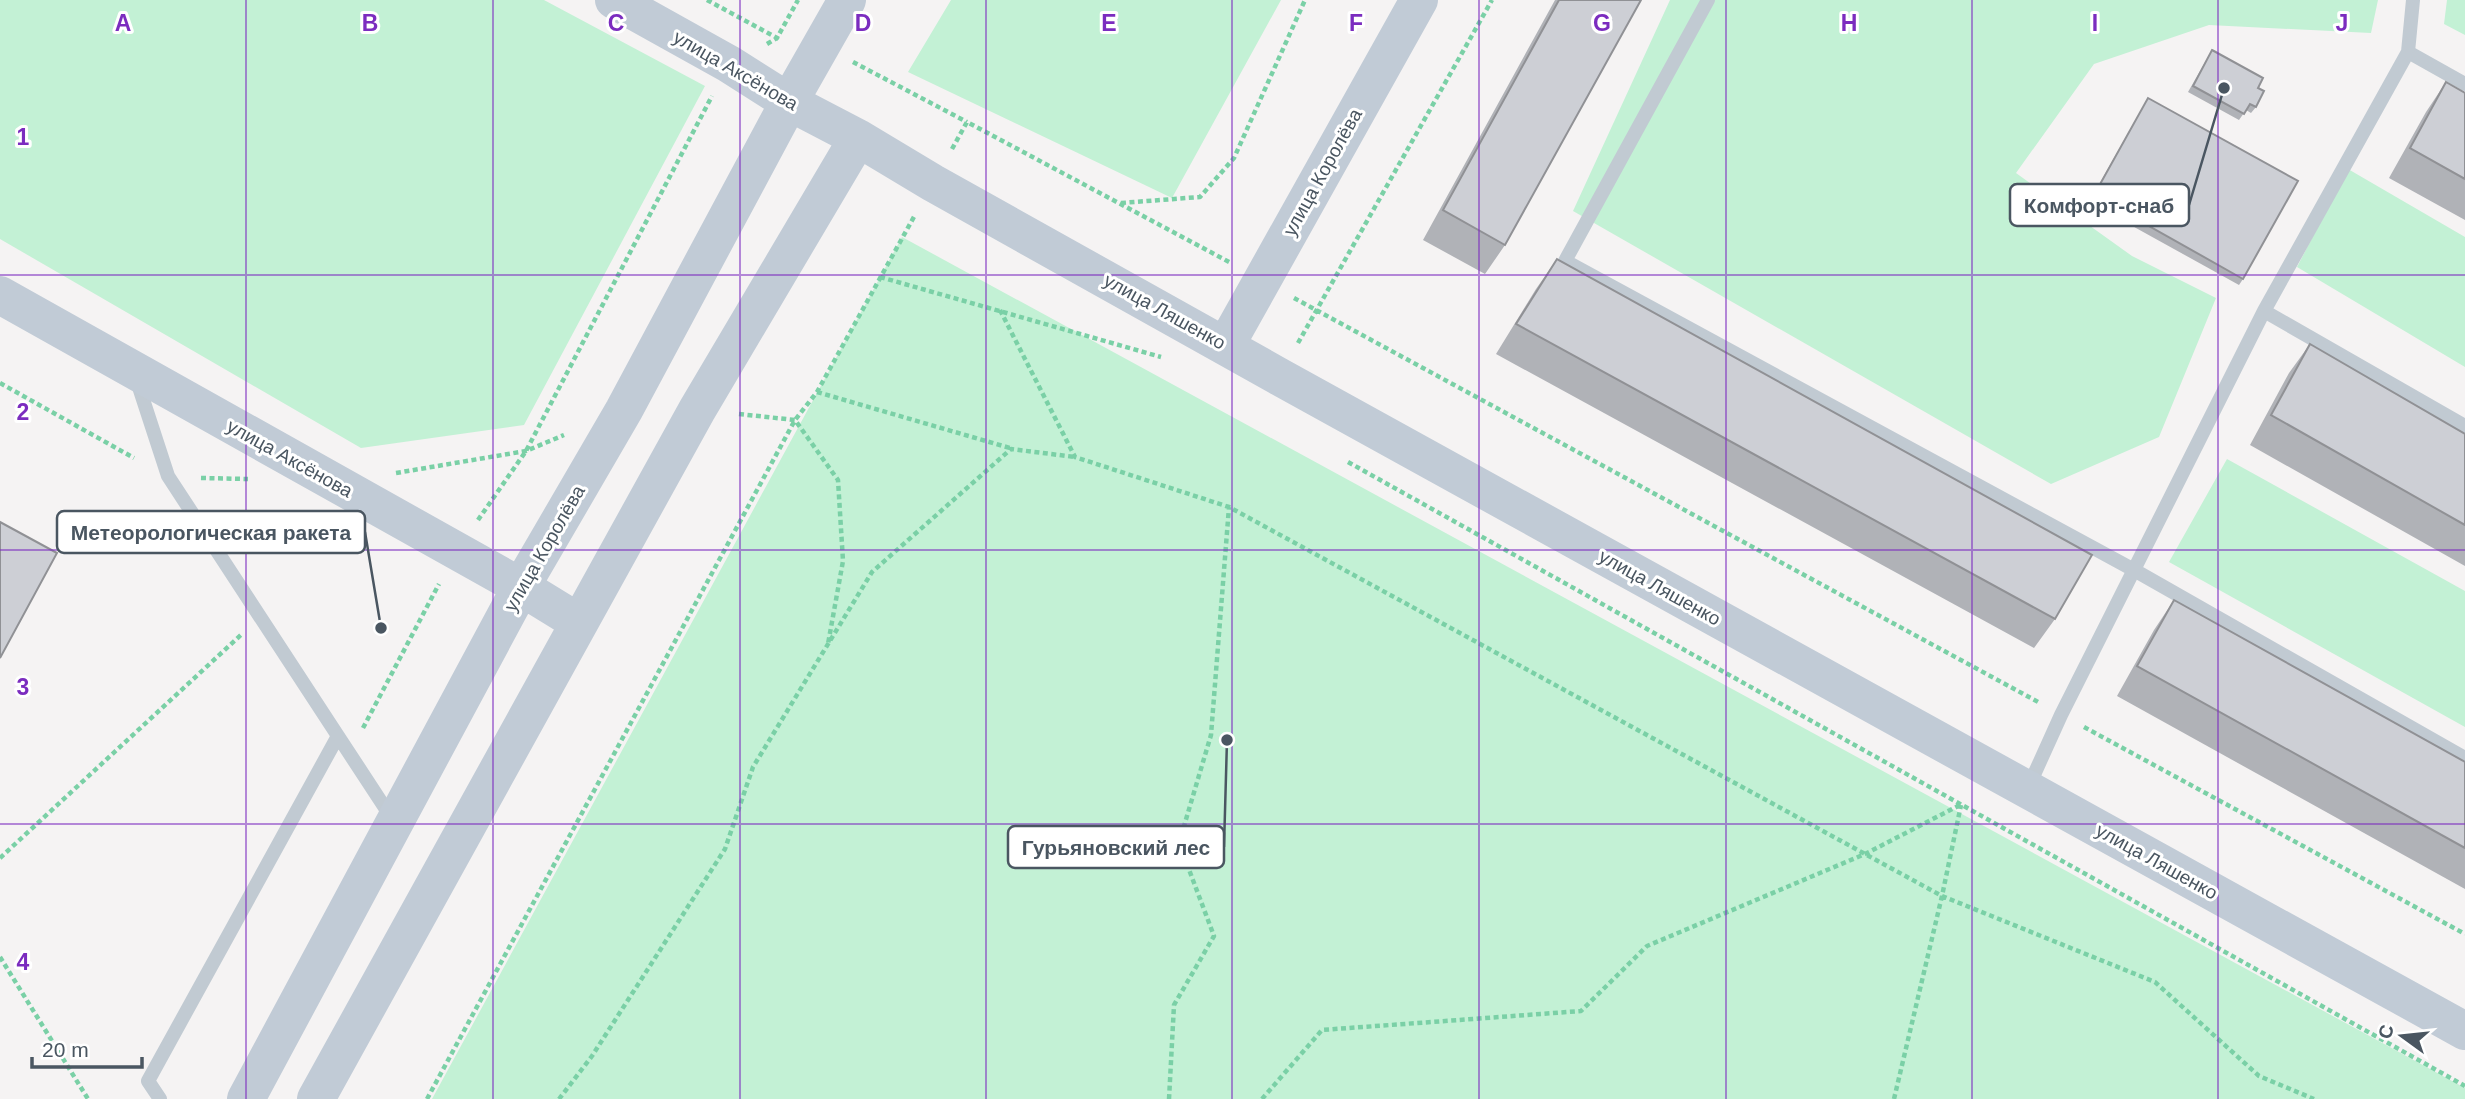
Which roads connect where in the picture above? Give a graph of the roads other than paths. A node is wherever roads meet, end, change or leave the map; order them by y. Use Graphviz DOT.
graph roads {
  1 [pos="614,0"];
  2 [pos="847,0"];
  3 [pos="1419,0"];
  4 [pos="1708,0"];
  5 [pos="2413,0"];
  6 [pos="2408,52"];
  7 [pos="2465,84"];
  8 [pos="789,102"];
  9 [pos="858,138"];
  10 [pos="0,296"];
  11 [pos="2264,311"];
  12 [pos="1226,345"];
  13 [pos="133,370"];
  14 [pos="2465,426"];
  15 [pos="2134,569"];
  16 [pos="521,587"];
  17 [pos="578,622"];
  18 [pos="338,736"];
  19 [pos="2465,758"];
  20 [pos="2027,789"];
  21 [pos="395,823"];
  22 [pos="2465,1031"];
  23 [pos="160,1099"];
  24 [pos="246,1099"];
  25 [pos="316,1099"];
  1 -- 8 [label="main road, улица Аксёнова"];
  2 -- 8 [label="main road, улица Королёва"];
  3 -- 12 [label="main road, улица Королёва"];
  4 -- 15 [label="lane"];
  5 -- 6 [label="lane"];
  6 -- 7 [label="lane"];
  6 -- 11 [label="lane"];
  8 -- 9 [label="main road, улица Аксёнова"];
  8 -- 16 [label="main road, улица Королёва"];
  9 -- 12 [label="main road, улица Ляшенко"];
  9 -- 17 [label="main road"];
  10 -- 13 [label="main road, улица Аксёнова"];
  11 -- 14 [label="lane"];
  11 -- 15 [label="lane"];
  12 -- 20 [label="main road, улица Ляшенко"];
  13 -- 16 [label="main road, улица Аксёнова"];
  13 -- 18 [label="lane"];
  15 -- 19 [label="lane"];
  15 -- 20 [label="lane"];
  16 -- 17 [label="main road, улица Аксёнова"];
  16 -- 21 [label="main road, улица Королёва"];
  17 -- 25 [label="main road"];
  18 -- 21 [label="lane"];
  18 -- 23 [label="lane"];
  20 -- 22 [label="main road, улица Ляшенко"];
  21 -- 24 [label="main road, улица Королёва"];
}
